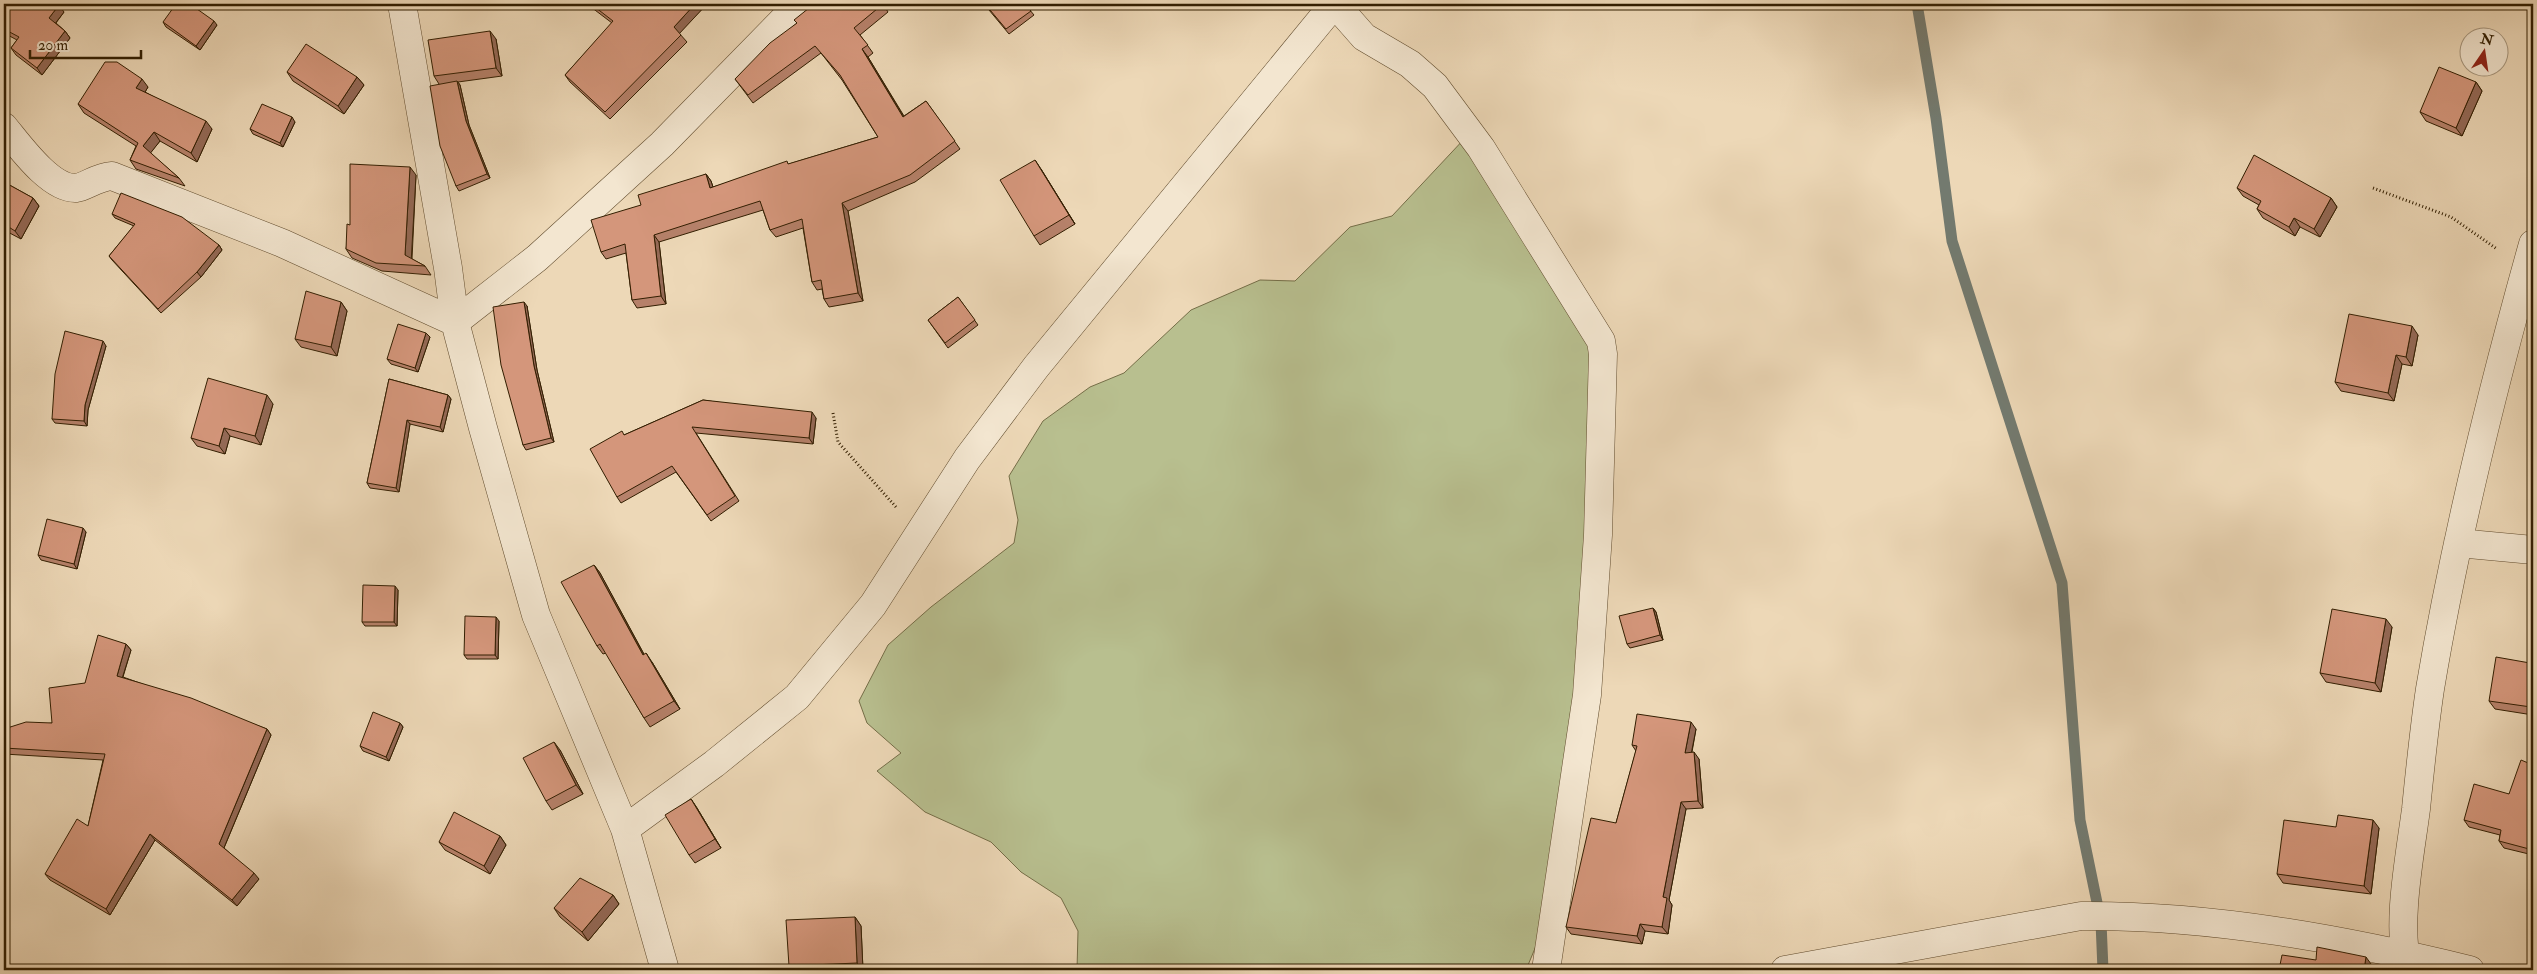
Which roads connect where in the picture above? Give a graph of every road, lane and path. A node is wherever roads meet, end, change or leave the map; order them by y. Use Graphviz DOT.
graph roads {
  1 [pos="402,4"];
  2 [pos="799,4"];
  3 [pos="1335,4"];
  4 [pos="4,127"];
  5 [pos="2373,188"];
  6 [pos="2533,244"];
  7 [pos="2526,269"];
  8 [pos="455,322"];
  9 [pos="833,413"];
  10 [pos="920,533"];
  11 [pos="2458,543"];
  12 [pos="2533,550"];
  13 [pos="625,829"];
  14 [pos="2406,962"];
  15 [pos="665,970"];
  16 [pos="1546,970"];
  17 [pos="1785,970"];
  18 [pos="2470,970"];
  1 -- 8 [label="street"];
  2 -- 8 [label="street"];
  3 -- 10 [label="street"];
  3 -- 16 [label="street"];
  4 -- 8 [label="street"];
  5 -- 7 [label="path"];
  6 -- 7 [label="street"];
  7 -- 11 [label="street"];
  8 -- 13 [label="street"];
  9 -- 10 [label="path"];
  10 -- 13 [label="street"];
  11 -- 12 [label="street"];
  11 -- 14 [label="street"];
  13 -- 15 [label="street"];
  14 -- 17 [label="street"];
  14 -- 18 [label="street"];
}
